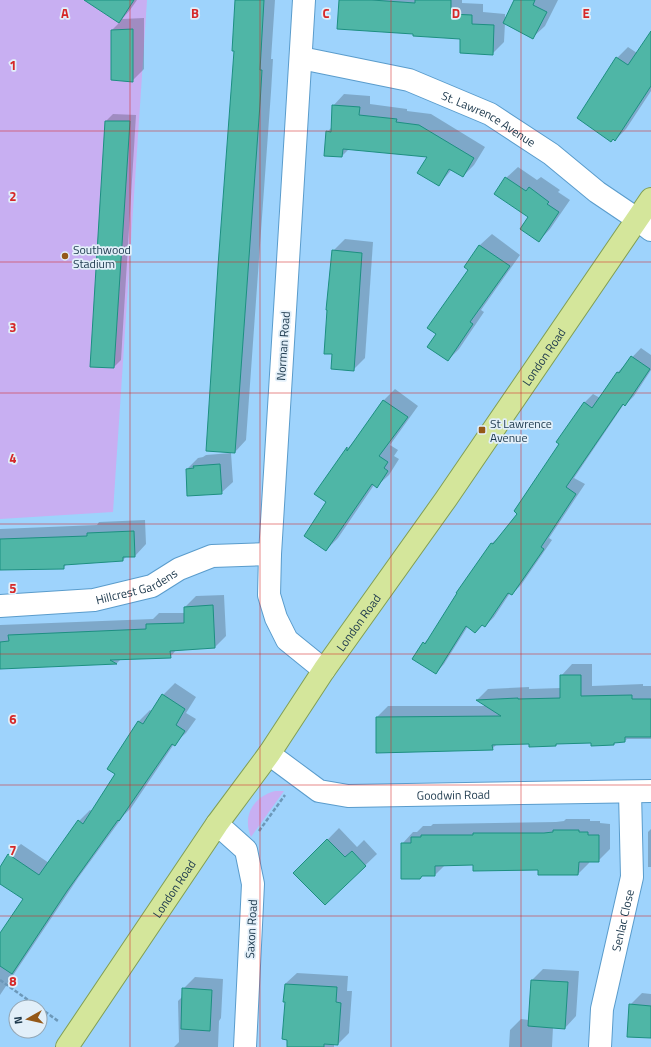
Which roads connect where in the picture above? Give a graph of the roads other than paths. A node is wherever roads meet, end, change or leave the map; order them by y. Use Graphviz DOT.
graph roads {
  1 [pos="304,0"];
  2 [pos="301,58"];
  3 [pos="651,199"];
  4 [pos="644,225"];
  5 [pos="270,554"];
  6 [pos="0,606"];
  7 [pos="324,670"];
  8 [pos="269,754"];
  9 [pos="640,791"];
  10 [pos="217,824"];
  11 [pos="67,1047"];
  12 [pos="245,1047"];
  13 [pos="600,1047"];
  1 -- 2 [label="street, Norman Road"];
  2 -- 4 [label="street, St. Lawrence Avenue"];
  2 -- 5 [label="street, Norman Road"];
  3 -- 4 [label="main road, London Road"];
  4 -- 7 [label="main road, London Road"];
  5 -- 6 [label="street, Hillcrest Gardens"];
  5 -- 7 [label="street, Norman Road"];
  7 -- 8 [label="main road, London Road"];
  8 -- 9 [label="street, Goodwin Road"];
  8 -- 10 [label="main road, London Road"];
  9 -- 13 [label="street, Senlac Close"];
  10 -- 11 [label="main road, London Road"];
  10 -- 12 [label="street, Saxon Road"];
}
